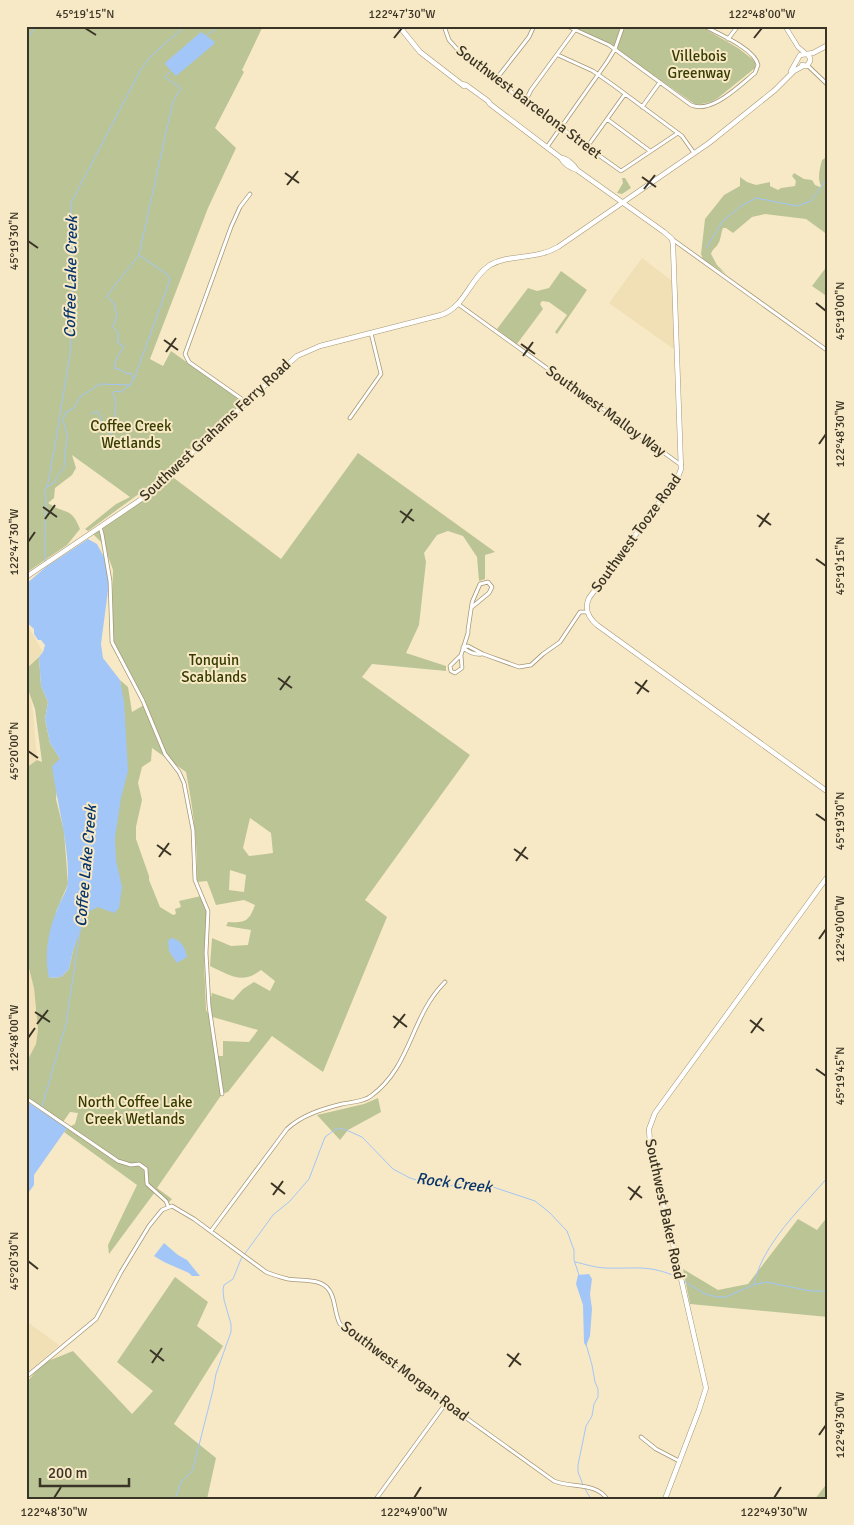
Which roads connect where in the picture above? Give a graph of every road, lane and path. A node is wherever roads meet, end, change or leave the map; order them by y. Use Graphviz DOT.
graph roads {
  1 [pos="400,26"];
  2 [pos="444,26"];
  3 [pos="534,26"];
  4 [pos="567,26"];
  5 [pos="623,26"];
  6 [pos="704,26"];
  7 [pos="738,26"];
  8 [pos="785,26"];
  9 [pos="575,30"];
  10 [pos="791,36"];
  11 [pos="728,39"];
  12 [pos="826,46"];
  13 [pos="615,49"];
  14 [pos="806,54"];
  15 [pos="558,55"];
  16 [pos="799,58"];
  17 [pos="807,64"];
  18 [pos="598,75"];
  19 [pos="788,77"];
  20 [pos="497,78"];
  21 [pos="660,82"];
  22 [pos="828,85"];
  23 [pos="625,94"];
  24 [pos="525,102"];
  25 [pos="642,107"];
  26 [pos="607,119"];
  27 [pos="561,126"];
  28 [pos="678,133"];
  29 [pos="546,147"];
  30 [pos="586,147"];
  31 [pos="650,151"];
  32 [pos="694,153"];
  33 [pos="250,194"];
  34 [pos="622,202"];
  35 [pos="672,239"];
  36 [pos="458,304"];
  37 [pos="371,333"];
  38 [pos="828,350"];
  39 [pos="246,402"];
  40 [pos="350,418"];
  41 [pos="682,465"];
  42 [pos="100,527"];
  43 [pos="26,577"];
  44 [pos="472,606"];
  45 [pos="587,612"];
  46 [pos="464,647"];
  47 [pos="461,655"];
  48 [pos="828,792"];
  49 [pos="828,876"];
  50 [pos="445,982"];
  51 [pos="222,1094"];
  52 [pos="26,1098"];
  53 [pos="168,1206"];
  54 [pos="211,1232"];
  55 [pos="26,1377"];
  56 [pos="446,1403"];
  57 [pos="641,1437"];
  58 [pos="679,1461"];
  59 [pos="376,1499"];
  60 [pos="607,1499"];
  61 [pos="665,1499"];
  1 -- 29 [label="main road"];
  2 -- 20 [label="street, Southwest Barcelona Street"];
  3 -- 20 [label="street"];
  4 -- 9 [label="street"];
  5 -- 13 [label="street"];
  6 -- 11 [label="street"];
  7 -- 11 [label="street"];
  8 -- 10 [label="street"];
  9 -- 13 [label="street"];
  9 -- 15 [label="street"];
  10 -- 14 [label="street"];
  10 -- 16 [label="street"];
  11 -- 21 [label="street"];
  12 -- 14 [label="main road, Southwest Grahams Ferry Road"];
  12 -- 17 [label="main road, Southwest Grahams Ferry Road"];
  13 -- 18 [label="street"];
  13 -- 21 [label="street"];
  14 -- 16 [label="main road, Southwest Grahams Ferry Road"];
  14 -- 17 [label="main road"];
  15 -- 18 [label="street"];
  15 -- 24 [label="street"];
  16 -- 17 [label="main road"];
  16 -- 19 [label="main road, Southwest Grahams Ferry Road"];
  17 -- 19 [label="main road, Southwest Grahams Ferry Road"];
  17 -- 22 [label="street"];
  18 -- 23 [label="street"];
  18 -- 27 [label="street"];
  19 -- 32 [label="main road, Southwest Grahams Ferry Road"];
  20 -- 24 [label="street, Southwest Barcelona Street"];
  21 -- 25 [label="street"];
  23 -- 25 [label="street"];
  23 -- 26 [label="street"];
  24 -- 27 [label="street, Southwest Barcelona Street"];
  25 -- 28 [label="street"];
  26 -- 30 [label="street"];
  26 -- 31 [label="street"];
  27 -- 29 [label="street"];
  27 -- 30 [label="street, Southwest Barcelona Street"];
  28 -- 31 [label="street"];
  28 -- 32 [label="street"];
  29 -- 34 [label="main road"];
  30 -- 31 [label="street, Southwest Barcelona Street"];
  32 -- 34 [label="main road, Southwest Grahams Ferry Road"];
  33 -- 39 [label="street"];
  34 -- 35 [label="main road"];
  34 -- 36 [label="main road, Southwest Grahams Ferry Road"];
  35 -- 38 [label="street"];
  35 -- 41 [label="main road, Southwest Tooze Road"];
  36 -- 37 [label="main road, Southwest Grahams Ferry Road"];
  36 -- 41 [label="street, Southwest Malloy Way"];
  37 -- 39 [label="main road, Southwest Grahams Ferry Road"];
  37 -- 40 [label="street"];
  39 -- 42 [label="main road, Southwest Grahams Ferry Road"];
  41 -- 45 [label="main road, Southwest Tooze Road"];
  42 -- 43 [label="main road, Southwest Grahams Ferry Road"];
  42 -- 51 [label="street"];
  44 -- 44 [label="street"];
  44 -- 46 [label="street"];
  45 -- 46 [label="street"];
  45 -- 48 [label="main road, Southwest Tooze Road"];
  46 -- 47 [label="street"];
  47 -- 47 [label="street"];
  49 -- 58 [label="main road, Southwest Baker Road"];
  50 -- 54 [label="street"];
  52 -- 53 [label="street, Southwest Morgan Road"];
  53 -- 54 [label="street, Southwest Morgan Road"];
  53 -- 55 [label="street"];
  54 -- 56 [label="street, Southwest Morgan Road"];
  56 -- 59 [label="street"];
  56 -- 60 [label="street, Southwest Morgan Road"];
  57 -- 58 [label="street"];
  58 -- 61 [label="main road, Southwest Baker Road"];
}
